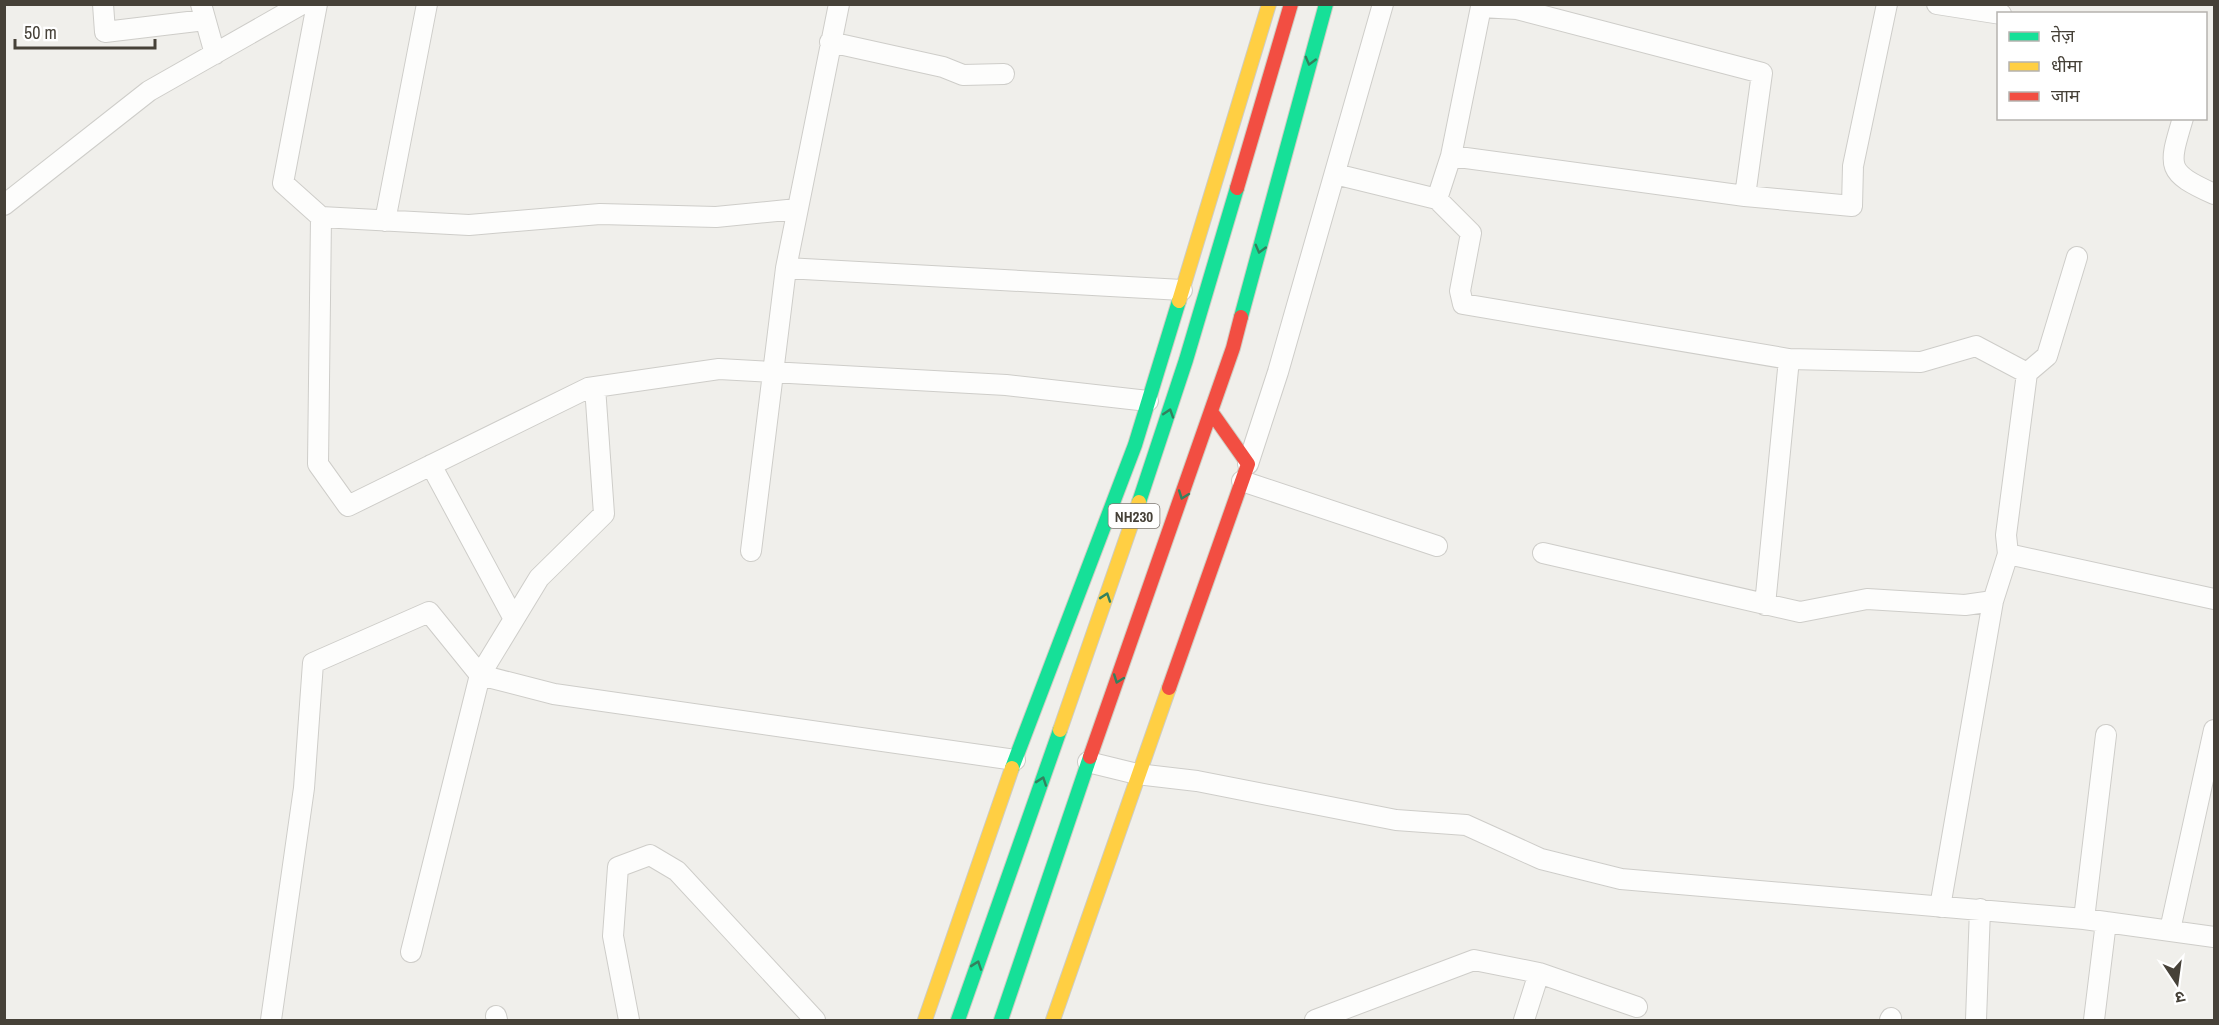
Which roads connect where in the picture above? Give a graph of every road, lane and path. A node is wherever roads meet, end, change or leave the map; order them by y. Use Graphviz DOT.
graph roads {
  1 [pos="104,4"];
  2 [pos="302,4"];
  3 [pos="317,4"];
  4 [pos="427,4"];
  5 [pos="839,4"];
  6 [pos="1269,4"];
  7 [pos="1291,4"];
  8 [pos="1326,4"];
  9 [pos="1383,4"];
  10 [pos="1887,4"];
  11 [pos="1937,4"];
  12 [pos="203,12"];
  13 [pos="1997,13"];
  14 [pos="830,42"];
  15 [pos="215,54"];
  16 [pos="1004,74"];
  17 [pos="2182,120"];
  18 [pos="1450,156"];
  19 [pos="1335,174"];
  20 [pos="2214,194"];
  21 [pos="1745,196"];
  22 [pos="1437,199"];
  23 [pos="4,205"];
  24 [pos="797,209"];
  25 [pos="321,217"];
  26 [pos="385,220"];
  27 [pos="2077,257"];
  28 [pos="786,268"];
  29 [pos="1182,290"];
  30 [pos="1789,359"];
  31 [pos="773,373"];
  32 [pos="2027,373"];
  33 [pos="595,387"];
  34 [pos="1149,401"];
  35 [pos="1212,413"];
  36 [pos="1160,439"];
  37 [pos="1135,445"];
  38 [pos="431,465"];
  39 [pos="1245,473"];
  40 [pos="1437,546"];
  41 [pos="751,551"];
  42 [pos="1543,554"];
  43 [pos="2007,554"];
  44 [pos="2214,599"];
  45 [pos="1993,601"];
  46 [pos="1765,605"];
  47 [pos="514,619"];
  48 [pos="480,675"];
  49 [pos="2214,730"];
  50 [pos="2106,735"];
  51 [pos="1015,760"];
  52 [pos="1088,762"];
  53 [pos="1137,774"];
  54 [pos="1940,907"];
  55 [pos="1980,909"];
  56 [pos="2084,919"];
  57 [pos="2106,922"];
  58 [pos="2170,930"];
  59 [pos="2214,937"];
  60 [pos="411,952"];
  61 [pos="1539,973"];
  62 [pos="1637,1007"];
  63 [pos="272,1020"];
  64 [pos="628,1020"];
  65 [pos="815,1020"];
  66 [pos="925,1020"];
  67 [pos="958,1020"];
  68 [pos="1001,1020"];
  69 [pos="1053,1020"];
  70 [pos="1315,1020"];
  71 [pos="1524,1020"];
  72 [pos="1976,1020"];
  73 [pos="2094,1020"];
  1 -- 12 [label="street"];
  2 -- 15 [label="street"];
  3 -- 25 [label="street"];
  4 -- 26 [label="street"];
  5 -- 14 [label="street"];
  6 -- 29 [label="main road"];
  36 -- 7 [label="main road, NH230, one-way"];
  8 -- 35 [label="main road, NH230, one-way"];
  9 -- 19 [label="street"];
  10 -- 21 [label="street"];
  11 -- 13 [label="street"];
  12 -- 15 [label="street"];
  14 -- 16 [label="street"];
  14 -- 24 [label="street"];
  15 -- 23 [label="street"];
  17 -- 20 [label="street"];
  18 -- 21 [label="street"];
  18 -- 21 [label="street"];
  18 -- 22 [label="street"];
  19 -- 22 [label="street"];
  19 -- 39 [label="street"];
  22 -- 30 [label="street"];
  24 -- 26 [label="street"];
  24 -- 28 [label="street"];
  25 -- 26 [label="street"];
  25 -- 38 [label="street"];
  27 -- 32 [label="street"];
  28 -- 29 [label="street"];
  28 -- 31 [label="street"];
  29 -- 34 [label="main road"];
  30 -- 32 [label="street"];
  30 -- 46 [label="street"];
  31 -- 33 [label="street"];
  31 -- 34 [label="street"];
  31 -- 41 [label="street"];
  32 -- 43 [label="street"];
  33 -- 38 [label="street"];
  33 -- 47 [label="street"];
  34 -- 37 [label="main road"];
  35 -- 39 [label="main road"];
  35 -- 52 [label="main road, NH230, one-way"];
  36 -- 37 [label="main road"];
  67 -- 36 [label="main road, NH230, one-way"];
  37 -- 51 [label="main road"];
  38 -- 47 [label="street"];
  39 -- 40 [label="street"];
  39 -- 53 [label="main road"];
  42 -- 46 [label="street"];
  43 -- 44 [label="street"];
  43 -- 45 [label="street"];
  45 -- 46 [label="street"];
  45 -- 54 [label="street"];
  47 -- 48 [label="street"];
  48 -- 51 [label="street"];
  48 -- 60 [label="street"];
  48 -- 63 [label="street"];
  49 -- 58 [label="street"];
  50 -- 56 [label="street"];
  51 -- 66 [label="main road"];
  52 -- 53 [label="street"];
  52 -- 68 [label="main road, NH230"];
  53 -- 54 [label="street"];
  53 -- 69 [label="main road"];
  54 -- 55 [label="street"];
  55 -- 56 [label="street"];
  55 -- 72 [label="street"];
  56 -- 57 [label="street"];
  57 -- 58 [label="street"];
  57 -- 73 [label="street"];
  58 -- 59 [label="street"];
  61 -- 62 [label="street"];
  61 -- 70 [label="street"];
  61 -- 71 [label="street"];
  64 -- 65 [label="street"];
}
